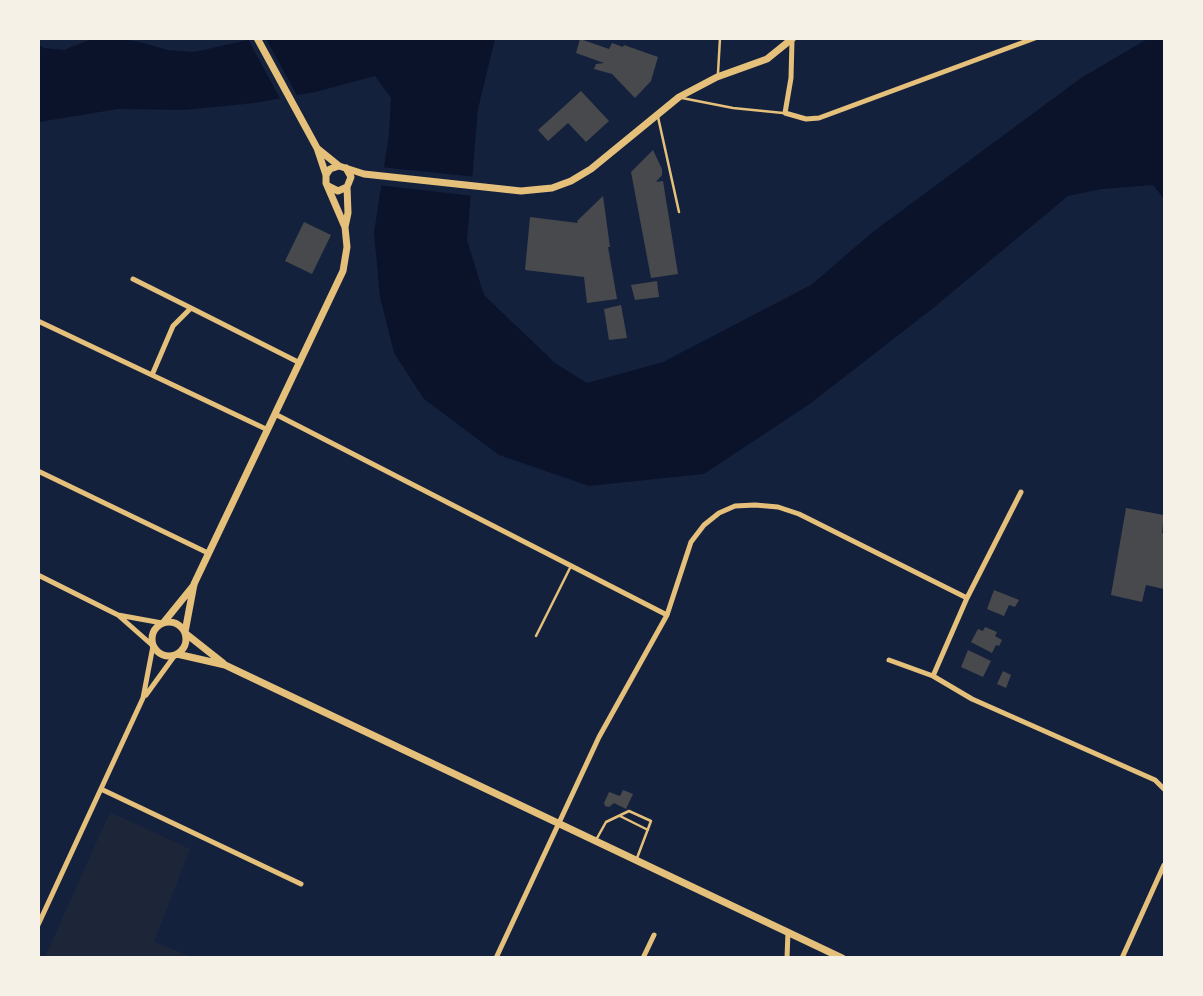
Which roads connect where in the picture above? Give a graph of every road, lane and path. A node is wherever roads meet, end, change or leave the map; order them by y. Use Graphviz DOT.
graph roads {
  1 [pos="257,38"];
  2 [pos="720,38"];
  3 [pos="1035,38"];
  4 [pos="793,39"];
  5 [pos="718,77"];
  6 [pos="679,97"];
  7 [pos="657,113"];
  8 [pos="785,113"];
  9 [pos="317,148"];
  10 [pos="342,167"];
  11 [pos="364,174"];
  12 [pos="326,175"];
  13 [pos="349,184"];
  14 [pos="328,186"];
  15 [pos="679,212"];
  16 [pos="345,227"];
  17 [pos="133,279"];
  18 [pos="191,308"];
  19 [pos="38,321"];
  20 [pos="300,363"];
  21 [pos="152,375"];
  22 [pos="275,414"];
  23 [pos="268,430"];
  24 [pos="38,471"];
  25 [pos="1021,492"];
  26 [pos="208,553"];
  27 [pos="570,566"];
  28 [pos="38,575"];
  29 [pos="194,584"];
  30 [pos="967,598"];
  31 [pos="118,615"];
  32 [pos="667,615"];
  33 [pos="163,623"];
  34 [pos="185,633"];
  35 [pos="536,636"];
  36 [pos="153,646"];
  37 [pos="176,654"];
  38 [pos="889,660"];
  39 [pos="226,665"];
  40 [pos="933,676"];
  41 [pos="143,698"];
  42 [pos="1164,789"];
  43 [pos="103,790"];
  44 [pos="618,815"];
  45 [pos="558,824"];
  46 [pos="648,830"];
  47 [pos="595,841"];
  48 [pos="636,861"];
  49 [pos="1164,865"];
  50 [pos="301,884"];
  51 [pos="38,925"];
  52 [pos="788,932"];
  53 [pos="654,935"];
  54 [pos="496,957"];
  55 [pos="643,957"];
  56 [pos="787,957"];
  57 [pos="842,957"];
  58 [pos="1122,957"];
  1 -- 9 [label="main road"];
  2 -- 5 [label="lane"];
  3 -- 8 [label="street"];
  4 -- 5 [label="main road"];
  4 -- 8 [label="street"];
  5 -- 6 [label="main road"];
  6 -- 7 [label="main road"];
  6 -- 8 [label="lane"];
  7 -- 11 [label="main road"];
  7 -- 15 [label="lane"];
  9 -- 10 [label="main road"];
  9 -- 12 [label="main road"];
  10 -- 11 [label="main road"];
  10 -- 12 [label="main road"];
  10 -- 13 [label="main road"];
  11 -- 13 [label="main road"];
  12 -- 14 [label="main road"];
  13 -- 14 [label="main road"];
  13 -- 16 [label="main road"];
  14 -- 16 [label="main road"];
  16 -- 20 [label="main road"];
  17 -- 18 [label="street"];
  18 -- 20 [label="street"];
  18 -- 21 [label="street"];
  19 -- 21 [label="street"];
  20 -- 22 [label="main road"];
  21 -- 23 [label="street"];
  22 -- 23 [label="main road"];
  22 -- 27 [label="street"];
  23 -- 26 [label="main road"];
  24 -- 26 [label="street"];
  25 -- 30 [label="street"];
  26 -- 29 [label="main road"];
  27 -- 32 [label="street"];
  27 -- 35 [label="lane"];
  28 -- 31 [label="street"];
  29 -- 33 [label="main road"];
  29 -- 34 [label="main road"];
  30 -- 32 [label="street"];
  30 -- 40 [label="street"];
  31 -- 33 [label="street"];
  31 -- 36 [label="street"];
  32 -- 45 [label="street"];
  33 -- 34 [label="main road"];
  33 -- 36 [label="main road"];
  34 -- 37 [label="main road"];
  34 -- 39 [label="main road"];
  36 -- 37 [label="main road"];
  36 -- 41 [label="street"];
  37 -- 39 [label="main road"];
  37 -- 41 [label="street"];
  38 -- 40 [label="street"];
  39 -- 45 [label="main road"];
  40 -- 42 [label="street"];
  41 -- 43 [label="street"];
  43 -- 50 [label="street"];
  43 -- 51 [label="street"];
  44 -- 46 [label="lane"];
  44 -- 46 [label="lane"];
  44 -- 47 [label="lane"];
  45 -- 47 [label="main road"];
  45 -- 54 [label="street"];
  46 -- 48 [label="lane"];
  47 -- 48 [label="main road"];
  48 -- 52 [label="main road"];
  49 -- 58 [label="street"];
  52 -- 56 [label="street"];
  52 -- 57 [label="main road"];
  53 -- 55 [label="street"];
}
